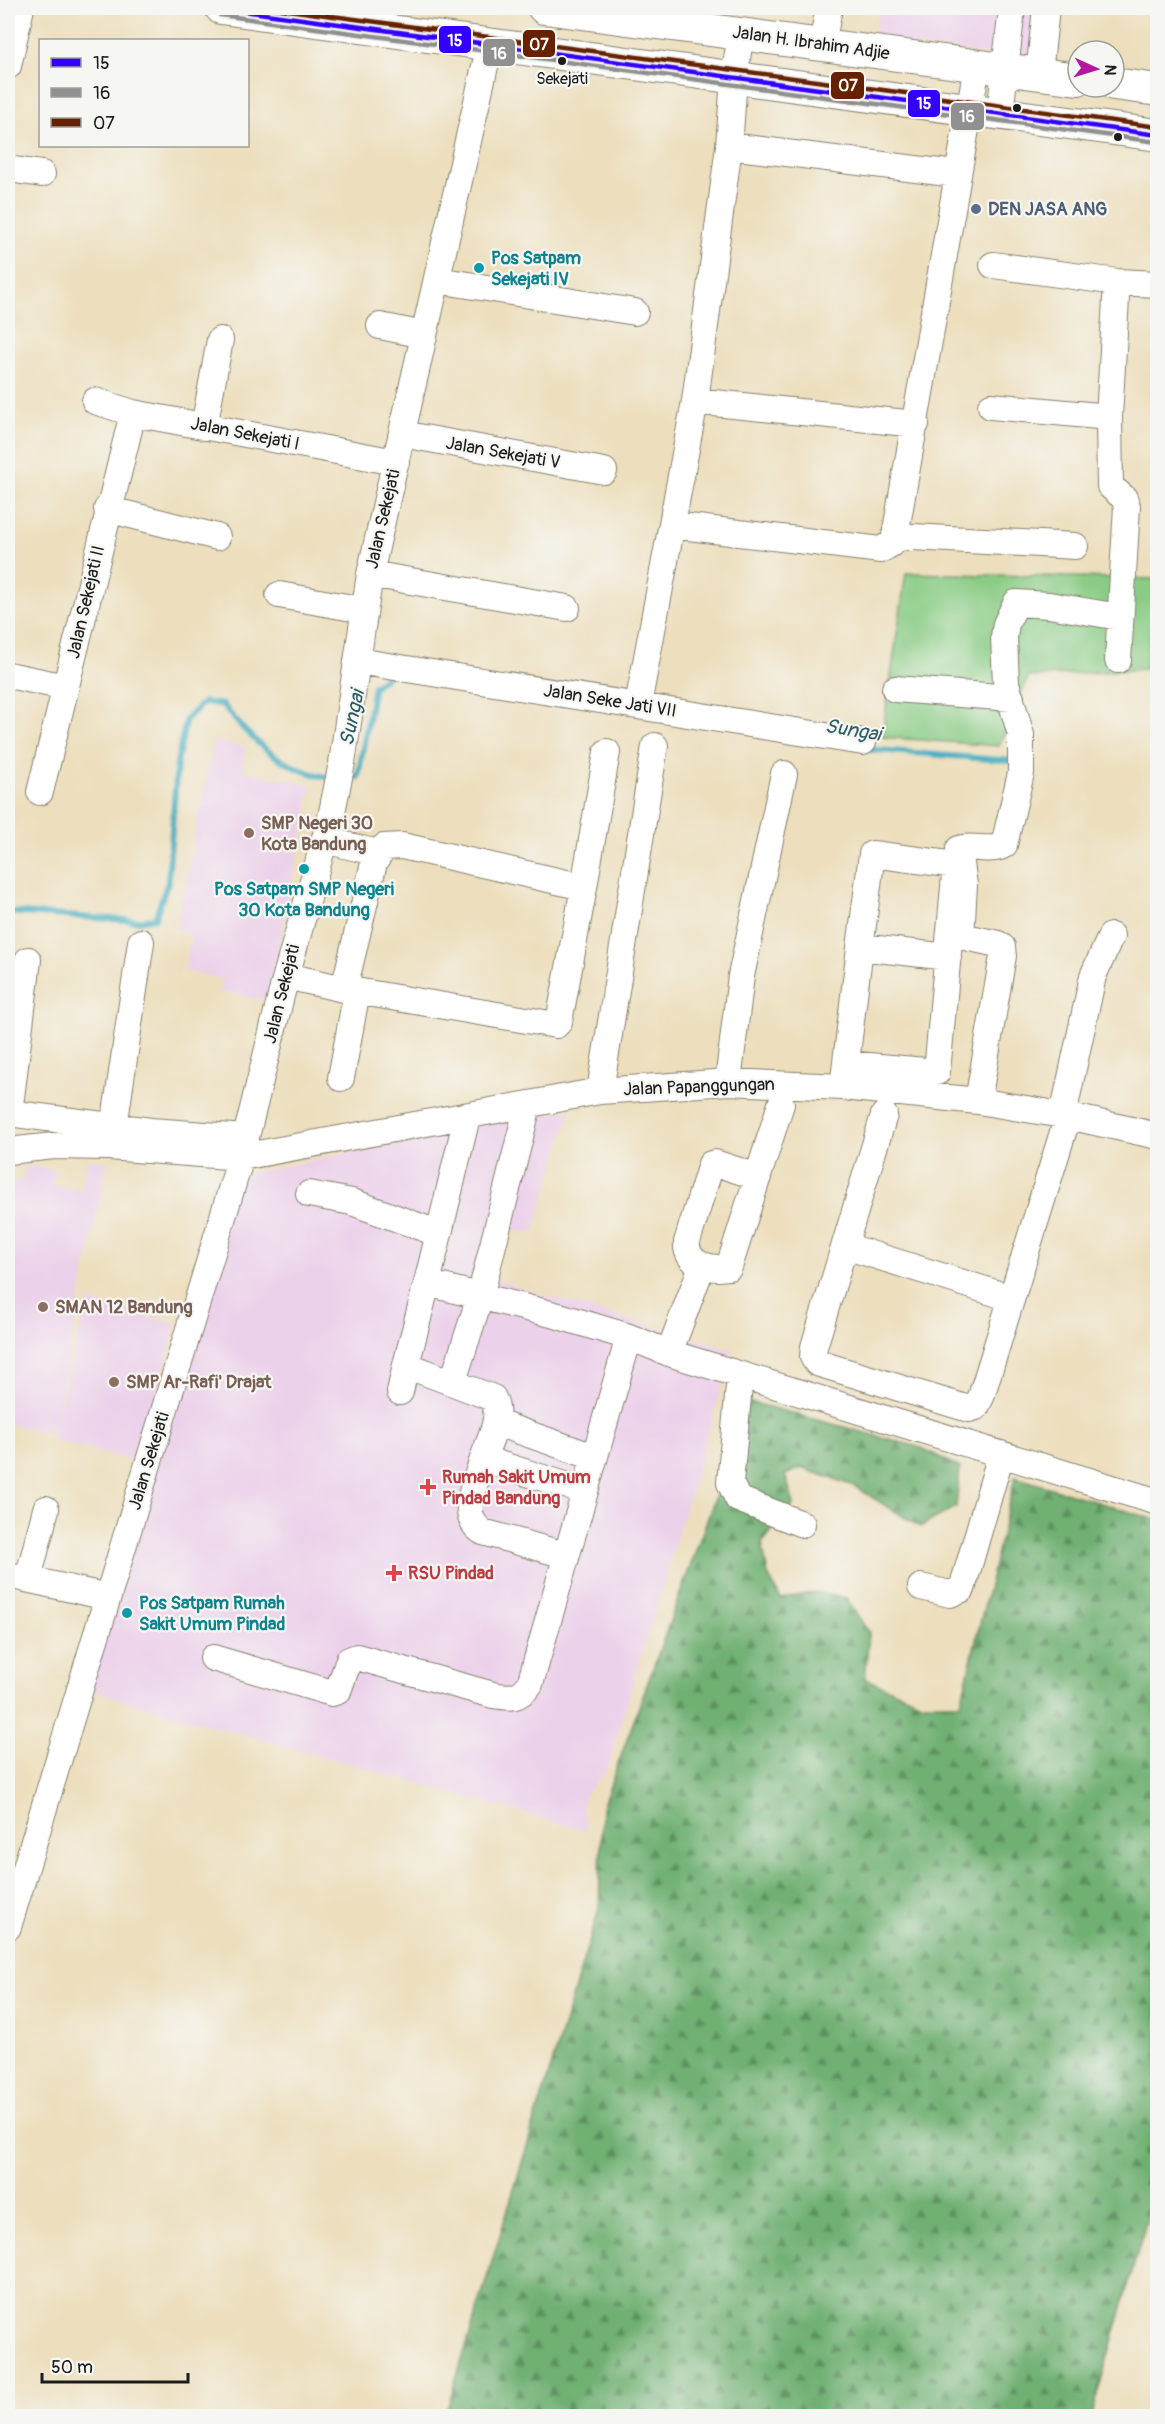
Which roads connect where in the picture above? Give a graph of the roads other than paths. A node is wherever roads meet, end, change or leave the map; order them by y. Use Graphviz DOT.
graph roads {
  1 [pos="21,8"];
  2 [pos="221,8"];
  3 [pos="544,8"];
  4 [pos="829,8"];
  5 [pos="1012,8"];
  6 [pos="1046,8"];
  7 [pos="741,34"];
  8 [pos="490,44"];
  9 [pos="822,45"];
  10 [pos="8,66"];
  11 [pos="991,68"];
  12 [pos="1039,74"];
  13 [pos="1066,77"];
  14 [pos="734,78"];
  15 [pos="1126,86"];
  16 [pos="1158,90"];
  17 [pos="985,112"];
  18 [pos="1158,135"];
  19 [pos="729,146"];
  20 [pos="8,169"];
  21 [pos="42,174"];
  22 [pos="956,174"];
  23 [pos="993,265"];
  24 [pos="437,280"];
  25 [pos="1117,282"];
  26 [pos="1158,284"];
  27 [pos="635,312"];
  28 [pos="380,326"];
  29 [pos="424,335"];
  30 [pos="220,340"];
  31 [pos="95,401"];
  32 [pos="695,401"];
  33 [pos="991,406"];
  34 [pos="133,413"];
  35 [pos="1109,417"];
  36 [pos="916,424"];
  37 [pos="204,427"];
  38 [pos="402,434"];
  39 [pos="396,462"];
  40 [pos="604,471"];
  41 [pos="107,509"];
  42 [pos="672,525"];
  43 [pos="895,536"];
  44 [pos="217,537"];
  45 [pos="1074,546"];
  46 [pos="370,574"];
  47 [pos="279,595"];
  48 [pos="567,608"];
  49 [pos="364,610"];
  50 [pos="1119,617"];
  51 [pos="1118,660"];
  52 [pos="357,661"];
  53 [pos="8,675"];
  54 [pos="66,687"];
  55 [pos="895,689"];
  56 [pos="1011,698"];
  57 [pos="638,705"];
  58 [pos="863,742"];
  59 [pos="655,746"];
  60 [pos="607,752"];
  61 [pos="784,774"];
  62 [pos="40,792"];
  63 [pos="324,840"];
  64 [pos="378,853"];
  65 [pos="584,886"];
  66 [pos="1111,936"];
  67 [pos="141,942"];
  68 [pos="860,947"];
  69 [pos="948,957"];
  70 [pos="28,960"];
  71 [pos="286,976"];
  72 [pos="351,990"];
  73 [pos="844,1076"];
  74 [pos="341,1078"];
  75 [pos="728,1082"];
  76 [pos="600,1091"];
  77 [pos="978,1101"];
  78 [pos="781,1104"];
  79 [pos="528,1105"];
  80 [pos="8,1113"];
  81 [pos="884,1115"];
  82 [pos="1065,1115"];
  83 [pos="467,1117"];
  84 [pos="114,1127"];
  85 [pos="1158,1136"];
  86 [pos="244,1147"];
  87 [pos="8,1151"];
  88 [pos="758,1177"];
  89 [pos="309,1194"];
  90 [pos="437,1233"];
  91 [pos="845,1246"];
  92 [pos="702,1266"];
  93 [pos="427,1283"];
  94 [pos="480,1297"];
  95 [pos="1011,1298"];
  96 [pos="629,1337"];
  97 [pos="669,1353"];
  98 [pos="406,1365"];
  99 [pos="740,1375"];
  100 [pos="453,1381"];
  101 [pos="400,1392"];
  102 [pos="496,1423"];
  103 [pos="1001,1454"];
  104 [pos="594,1457"];
  105 [pos="483,1459"];
  106 [pos="584,1491"];
  107 [pos="1158,1502"];
  108 [pos="46,1509"];
  109 [pos="802,1524"];
  110 [pos="565,1555"];
  111 [pos="18,1577"];
  112 [pos="921,1587"];
  113 [pos="108,1597"];
  114 [pos="213,1658"];
  115 [pos="8,1927"];
  1 -- 10 [label="street"];
  2 -- 8 [label="main road"];
  3 -- 7 [label="main road, Jalan H. Ibrahim Adjie"];
  4 -- 9 [label="street"];
  5 -- 11 [label="street"];
  6 -- 12 [label="street"];
  7 -- 9 [label="main road, Jalan H. Ibrahim Adjie"];
  7 -- 14 [label="street"];
  8 -- 14 [label="main road"];
  8 -- 24 [label="street, Jalan Sekejati"];
  9 -- 11 [label="main road, Jalan H. Ibrahim Adjie"];
  11 -- 12 [label="main road, Jalan H. Ibrahim Adjie"];
  11 -- 17 [label="street"];
  12 -- 13 [label="main road, Jalan H. Ibrahim Adjie"];
  14 -- 17 [label="main road"];
  14 -- 19 [label="street"];
  15 -- 16 [label="main road"];
  17 -- 18 [label="main road"];
  17 -- 22 [label="street"];
  19 -- 22 [label="street"];
  19 -- 32 [label="street"];
  20 -- 21 [label="street"];
  22 -- 36 [label="street"];
  23 -- 25 [label="street"];
  24 -- 27 [label="street"];
  24 -- 29 [label="street, Jalan Sekejati"];
  25 -- 26 [label="street"];
  25 -- 35 [label="street"];
  28 -- 29 [label="street"];
  29 -- 38 [label="street, Jalan Sekejati"];
  30 -- 37 [label="street"];
  31 -- 34 [label="street, Jalan Sekejati I"];
  32 -- 36 [label="street"];
  32 -- 42 [label="street"];
  33 -- 35 [label="street"];
  34 -- 37 [label="street, Jalan Sekejati I"];
  34 -- 41 [label="street, Jalan Sekejati II"];
  35 -- 50 [label="street"];
  36 -- 43 [label="street"];
  37 -- 39 [label="street, Jalan Sekejati I"];
  38 -- 39 [label="street, Jalan Sekejati"];
  38 -- 40 [label="street, Jalan Sekejati V"];
  39 -- 46 [label="street, Jalan Sekejati"];
  41 -- 44 [label="street"];
  41 -- 54 [label="street, Jalan Sekejati II"];
  42 -- 43 [label="street"];
  42 -- 57 [label="street"];
  43 -- 45 [label="street"];
  46 -- 48 [label="street"];
  46 -- 49 [label="street, Jalan Sekejati"];
  47 -- 49 [label="street"];
  49 -- 52 [label="street, Jalan Sekejati"];
  50 -- 51 [label="street"];
  50 -- 56 [label="street"];
  52 -- 57 [label="street, Jalan Seke Jati VII"];
  52 -- 63 [label="street, Jalan Sekejati"];
  53 -- 54 [label="street"];
  54 -- 62 [label="street, Jalan Sekejati II"];
  55 -- 56 [label="street"];
  56 -- 77 [label="street"];
  57 -- 58 [label="street, Jalan Seke Jati VII"];
  59 -- 76 [label="street"];
  60 -- 65 [label="street"];
  61 -- 75 [label="street"];
  63 -- 64 [label="street"];
  63 -- 71 [label="street, Jalan Sekejati"];
  64 -- 65 [label="street"];
  64 -- 72 [label="street"];
  65 -- 72 [label="street"];
  66 -- 82 [label="street"];
  67 -- 84 [label="street"];
  68 -- 69 [label="street"];
  68 -- 69 [label="street"];
  68 -- 73 [label="street"];
  69 -- 73 [label="street"];
  70 -- 80 [label="street"];
  71 -- 72 [label="street"];
  71 -- 86 [label="street, Jalan Sekejati"];
  72 -- 74 [label="street"];
  73 -- 75 [label="street, Jalan Papanggungan"];
  73 -- 77 [label="street, Jalan Papanggungan"];
  75 -- 76 [label="street, Jalan Papanggungan"];
  76 -- 79 [label="street, Jalan Papanggungan"];
  77 -- 82 [label="street, Jalan Papanggungan"];
  78 -- 88 [label="street"];
  79 -- 83 [label="street, Jalan Papanggungan"];
  79 -- 94 [label="street"];
  80 -- 84 [label="street"];
  81 -- 91 [label="street"];
  82 -- 85 [label="street, Jalan Papanggungan"];
  82 -- 95 [label="street"];
  83 -- 86 [label="street, Jalan Papanggungan"];
  83 -- 90 [label="street"];
  84 -- 86 [label="street"];
  86 -- 87 [label="street"];
  86 -- 113 [label="street, Jalan Sekejati"];
  88 -- 92 [label="street"];
  88 -- 92 [label="street"];
  89 -- 90 [label="street"];
  90 -- 93 [label="street"];
  91 -- 95 [label="street"];
  91 -- 95 [label="street"];
  92 -- 97 [label="street"];
  93 -- 94 [label="street"];
  93 -- 98 [label="street"];
  94 -- 96 [label="street"];
  94 -- 100 [label="street"];
  96 -- 97 [label="street"];
  96 -- 104 [label="street"];
  97 -- 99 [label="street"];
  98 -- 100 [label="street"];
  98 -- 101 [label="street"];
  99 -- 103 [label="street"];
  99 -- 109 [label="street"];
  100 -- 102 [label="street"];
  102 -- 104 [label="street"];
  102 -- 105 [label="street"];
  103 -- 107 [label="street"];
  103 -- 112 [label="street"];
  104 -- 106 [label="street"];
  105 -- 106 [label="street"];
  105 -- 110 [label="street"];
  106 -- 110 [label="street"];
  108 -- 111 [label="street"];
  110 -- 114 [label="street"];
  111 -- 113 [label="street"];
  113 -- 115 [label="street, Jalan Sekejati"];
}
